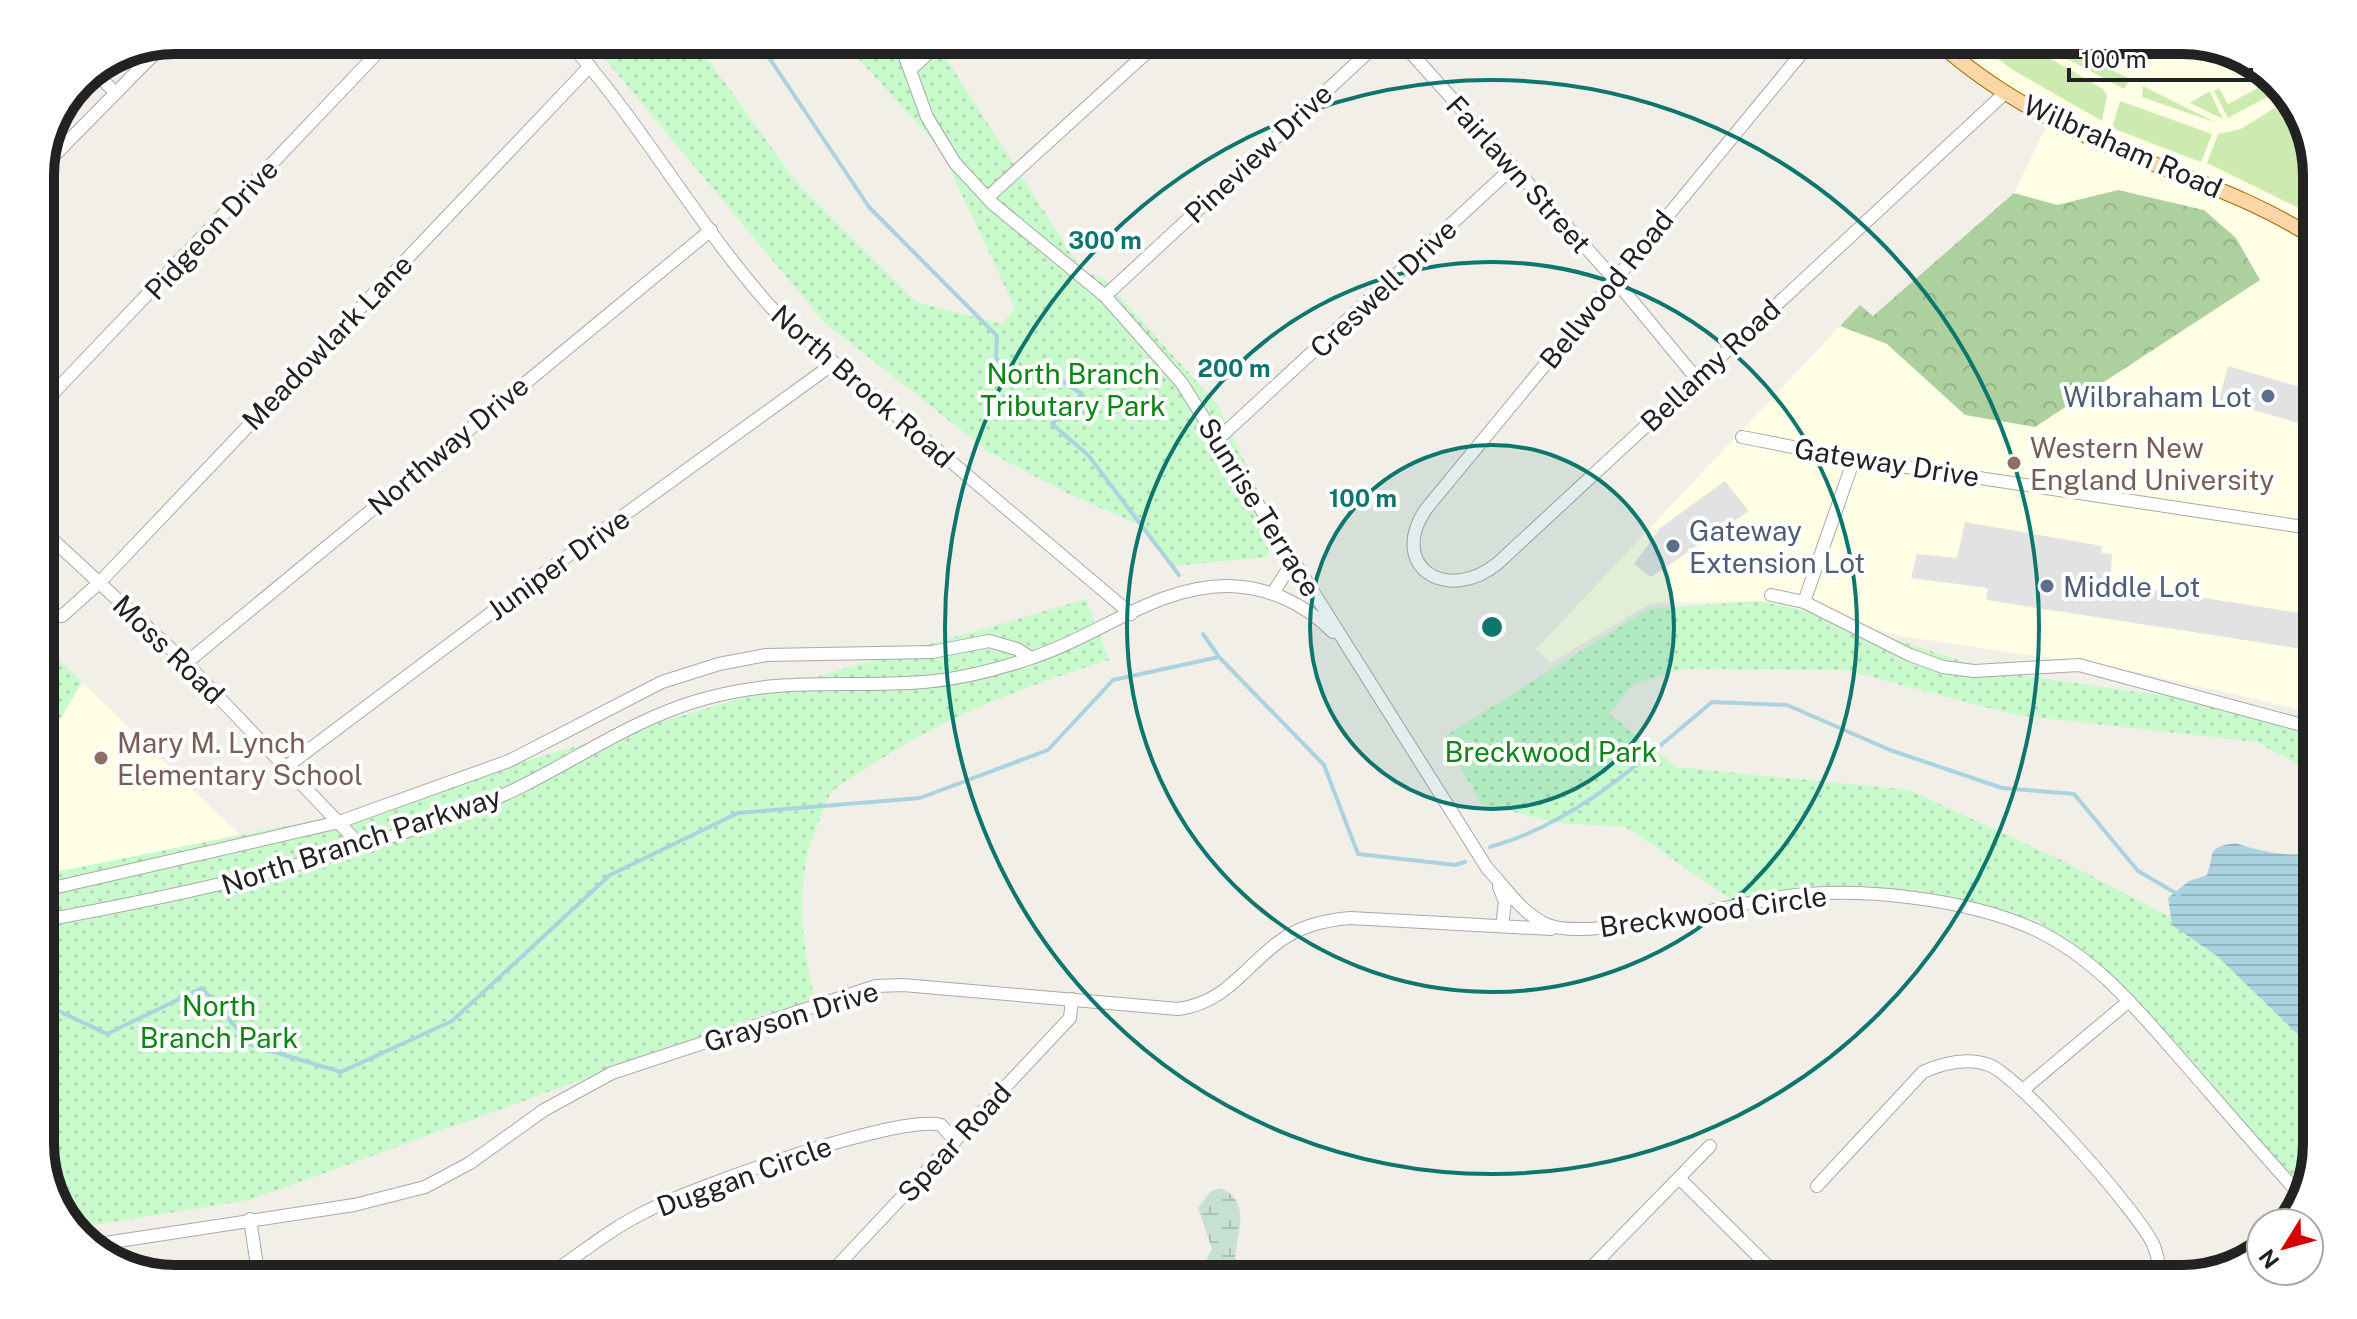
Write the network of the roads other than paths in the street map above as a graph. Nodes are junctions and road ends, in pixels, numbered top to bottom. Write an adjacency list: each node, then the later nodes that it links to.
1 (376, 54): 25 (street, Pidgeon Drive)
2 (579, 54): 11 (street, North Brook Road)
3 (904, 54): 12 (street, Sunrise Terrace)
4 (927, 54): 12 (street)
5 (1145, 54): 18 (street)
6 (1366, 54): 22 (street, Pineview Drive)
7 (1412, 54): 17 (street, Fairlawn Street)
8 (1801, 54): 21 (street, Bellwood Road)
9 (1954, 54): 15 (main road, Wilbraham Road)
10 (152, 57): 14 (street)
11 (590, 66): 19 (street, North Brook Road); 33 (street, Meadowlark Lane)
12 (910, 70): 18 (street, Sunrise Terrace)
13 (102, 79): 14 (street)
14 (116, 93): 16 (street)
15 (2005, 93): 20 (main road, Wilbraham Road); 24 (street, Bellamy Road)
16 (56, 153)
17 (1512, 168): 21 (street, Fairlawn Street); 27 (street, Creswell Drive)
18 (987, 198): 22 (street, Sunrise Terrace)
19 (711, 230): 23 (street, North Brook Road); 41 (street, Northway Drive)
20 (2303, 231)
21 (1615, 280): 24 (street, Fairlawn Street); 31 (street, Bellwood Road)
22 (1105, 296): 27 (street, Sunrise Terrace)
23 (833, 364): 37 (street, North Brook Road); 43 (street, Juniper Drive)
24 (1696, 378): 31 (street, Bellamy Road)
25 (54, 392)
26 (1742, 437): 28 (street, Gateway Drive)
27 (1218, 439): 32 (street, Sunrise Terrace)
28 (1854, 459): 29 (street, Gateway Drive); 36 (street)
29 (2303, 527)
30 (54, 541): 33 (street, Moss Road)
31 (1412, 543)
32 (1294, 560): 34 (street); 39 (street, Sunrise Terrace)
33 (100, 582): 38 (street, Meadowlark Lane); 41 (street, Moss Road)
34 (1273, 593): 37 (street, North Branch Parkway); 39 (street, North Branch Parkway)
35 (1771, 595): 36 (street)
36 (1804, 602): 42 (street)
37 (1131, 614): 40 (street, North Branch Parkway)
38 (62, 616)
39 (1346, 646): 44 (street, Sunrise Terrace)
40 (1031, 658): 45 (street); 46 (street, North Branch Parkway)
41 (186, 663): 43 (street, Moss Road)
42 (2303, 725)
43 (286, 767): 45 (street, Moss Road)
44 (1448, 805): 47 (street, Breckwood Circle)
45 (339, 822): 46 (street, Moss Road); 48 (street)
46 (360, 845): 49 (street, North Branch Parkway)
47 (1487, 868): 50 (street); 51 (street, Breckwood Circle)
48 (54, 888)
49 (54, 918)
50 (1502, 926): 51 (street, Grayson Drive); 52 (street, Grayson Drive)
51 (1565, 929): 53 (street, Breckwood Circle)
52 (1072, 999): 55 (street, Spear Road); 60 (street, Grayson Drive)
53 (2129, 1001): 54 (street); 59 (street, Breckwood Circle)
54 (2024, 1089): 58 (street); 67 (street)
55 (955, 1141): 63 (street, Duggan Circle); 64 (street, Spear Road)
56 (1710, 1146): 57 (street)
57 (1679, 1178): 65 (street); 66 (street)
58 (1817, 1186)
59 (2295, 1188)
60 (250, 1219): 61 (street, Grayson Drive); 62 (street)
61 (105, 1243)
62 (257, 1265)
63 (564, 1265)
64 (838, 1265)
65 (1594, 1265)
66 (1767, 1265)
67 (2159, 1265)

